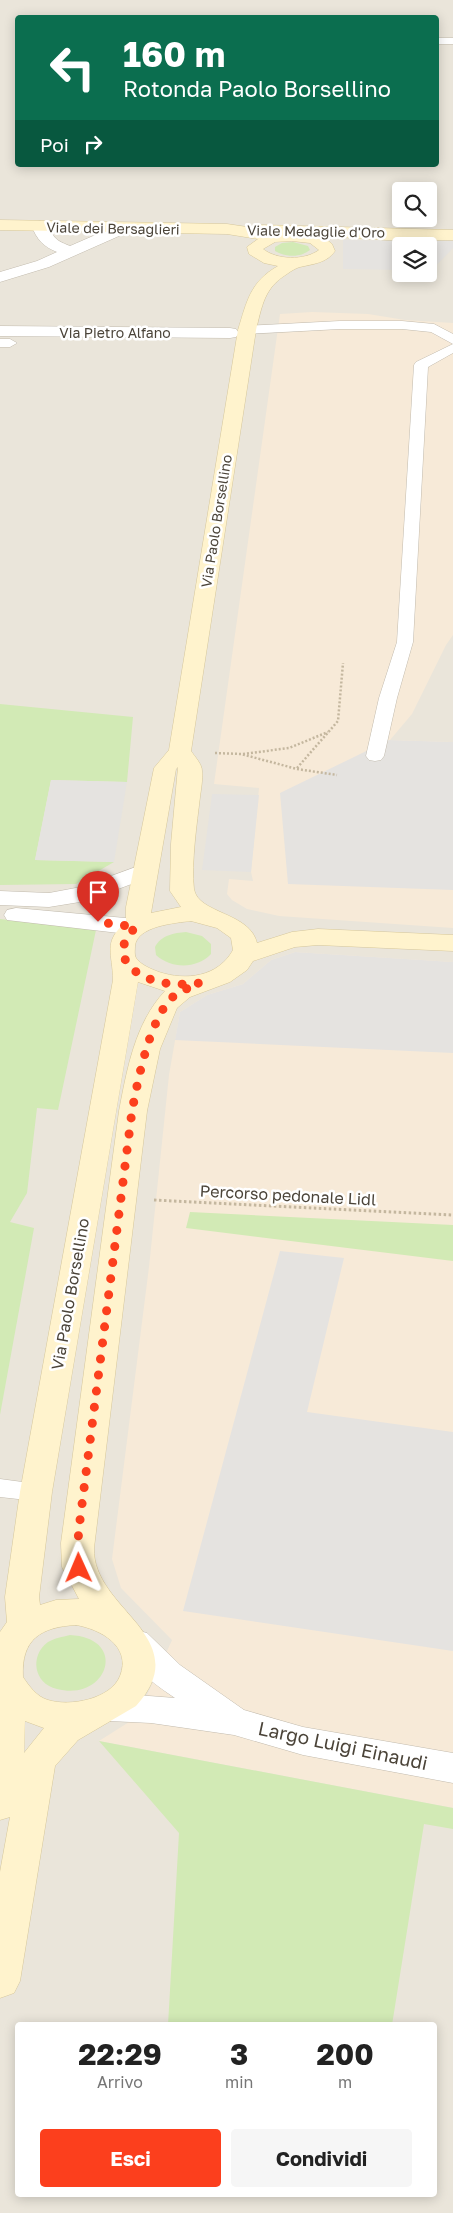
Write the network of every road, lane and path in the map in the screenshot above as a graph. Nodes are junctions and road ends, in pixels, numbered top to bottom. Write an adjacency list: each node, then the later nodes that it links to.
1 (439, 41): 2 (lane)
2 (453, 41)
3 (0, 225): 4 (main road, Viale dei Bersaglieri)
4 (40, 226): 5 (main road, Viale dei Bersaglieri); 12 (street)
5 (122, 229): 6 (main road, Viale dei Bersaglieri); 12 (street)
6 (227, 229): 7 (main road, Viale Medaglie d'Oro); 9 (main road, Viale dei Bersaglieri); 11 (main road, Viale dei Bersaglieri)
7 (405, 234): 8 (main road, Viale Medaglie d'Oro); 10 (main road, Viale Medaglie d'Oro)
8 (453, 235)
9 (279, 237): 10 (main road, Viale Medaglie d'Oro); 11 (main road)
10 (304, 237): 13 (main road)
11 (258, 249): 13 (main road, Viale dei Bersaglieri); 15 (main road, Via Paolo Borsellino)
12 (69, 252): 14 (street)
13 (295, 262): 15 (main road, Via Paolo Borsellino)
14 (0, 277)
15 (258, 292): 16 (main road, Via Paolo Borsellino)
16 (238, 331): 17 (street, Via Pietro Alfano); 18 (lane); 21 (main road, Via Paolo Borsellino)
17 (3, 339)
18 (452, 346): 23 (lane)
19 (342, 663): 20 (path)
20 (331, 731): 22 (path); 24 (path)
21 (180, 751): 22 (path); 26 (main road, Via Paolo Borsellino); 29 (main road)
22 (241, 754): 24 (path)
23 (375, 756)
24 (297, 769): 25 (path)
25 (337, 775)
26 (144, 872): 27 (street); 30 (main road, Via Paolo Borsellino)
27 (0, 898)
28 (0, 913): 30 (street)
29 (209, 916): 30 (main road); 32 (main road)
30 (138, 926): 33 (main road)
31 (453, 943): 32 (main road)
32 (246, 955): 34 (main road)
33 (126, 962): 34 (main road); 38 (main road, Via Paolo Borsellino)
34 (200, 983): 35 (main road)
35 (122, 1199): 36 (path, Percorso pedonale Lidl); 40 (main road)
36 (453, 1215)
37 (0, 1488): 38 (lane)
38 (36, 1492): 39 (main road, Via Paolo Borsellino)
39 (25, 1627): 40 (main road); 41 (main road)
40 (129, 1636): 42 (main road); 43 (street, Largo Luigi Einaudi)
41 (4, 1676): 42 (main road); 45 (main road)
42 (100, 1711): 43 (street, Largo Luigi Einaudi); 46 (main road)
43 (234, 1721): 44 (street, Largo Luigi Einaudi)
44 (453, 1768)
45 (0, 1805)
46 (0, 1981)

